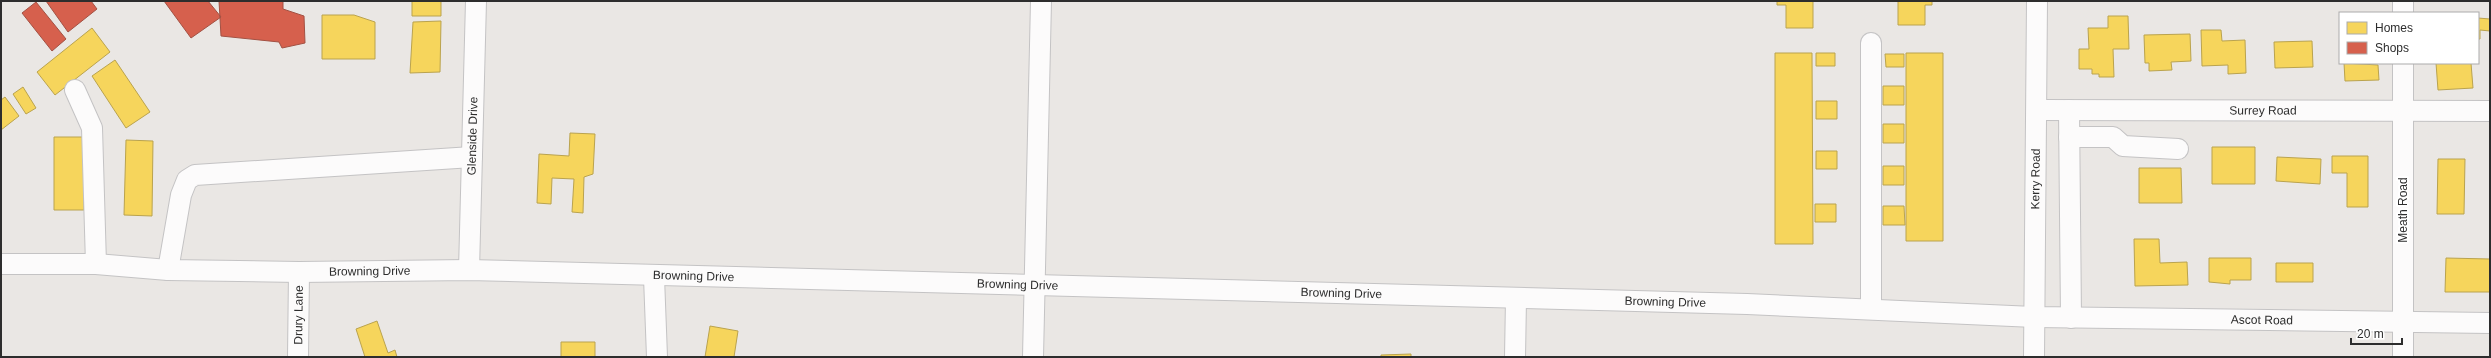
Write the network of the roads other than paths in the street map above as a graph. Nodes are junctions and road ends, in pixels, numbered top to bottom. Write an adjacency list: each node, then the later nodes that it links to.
1 (476, 1): 15 (street, Glenside Drive)
2 (1041, 1): 22 (street)
3 (2037, 1): 9 (street, Kerry Road)
4 (2403, 1): 5 (street)
5 (2403, 12)
6 (1871, 43): 24 (street)
7 (2402, 64): 11 (street, Meath Road)
8 (75, 90): 17 (street)
9 (2037, 110): 10 (street, Surrey Road); 25 (street, Kerry Road)
10 (2069, 110): 11 (street, Surrey Road); 13 (street)
11 (2402, 110): 12 (street, Surrey Road); 27 (street, Meath Road)
12 (2490, 111)
13 (2069, 137): 14 (street); 26 (street)
14 (2178, 149)
15 (472, 157): 18 (street); 19 (street, Glenside Drive)
16 (1, 264): 17 (street, Browning Drive)
17 (96, 264): 18 (street, Browning Drive)
18 (168, 270): 20 (street, Browning Drive)
19 (470, 270): 20 (street, Browning Drive); 21 (street, Browning Drive)
20 (299, 272): 29 (street, Drury Lane)
21 (654, 277): 22 (street, Browning Drive); 30 (street)
22 (1034, 285): 23 (street, Browning Drive); 31 (street)
23 (1516, 299): 24 (street, Browning Drive); 32 (street)
24 (1871, 309): 25 (street, Browning Drive)
25 (2035, 317): 26 (street, Ascot Road); 33 (street, Kerry Road)
26 (2071, 318): 27 (street, Ascot Road)
27 (2403, 322): 28 (street, Ascot Road); 34 (street, Meath Road)
28 (2490, 323)
29 (298, 357)
30 (657, 357)
31 (1033, 357)
32 (1515, 357)
33 (2034, 357)
34 (2403, 357)

